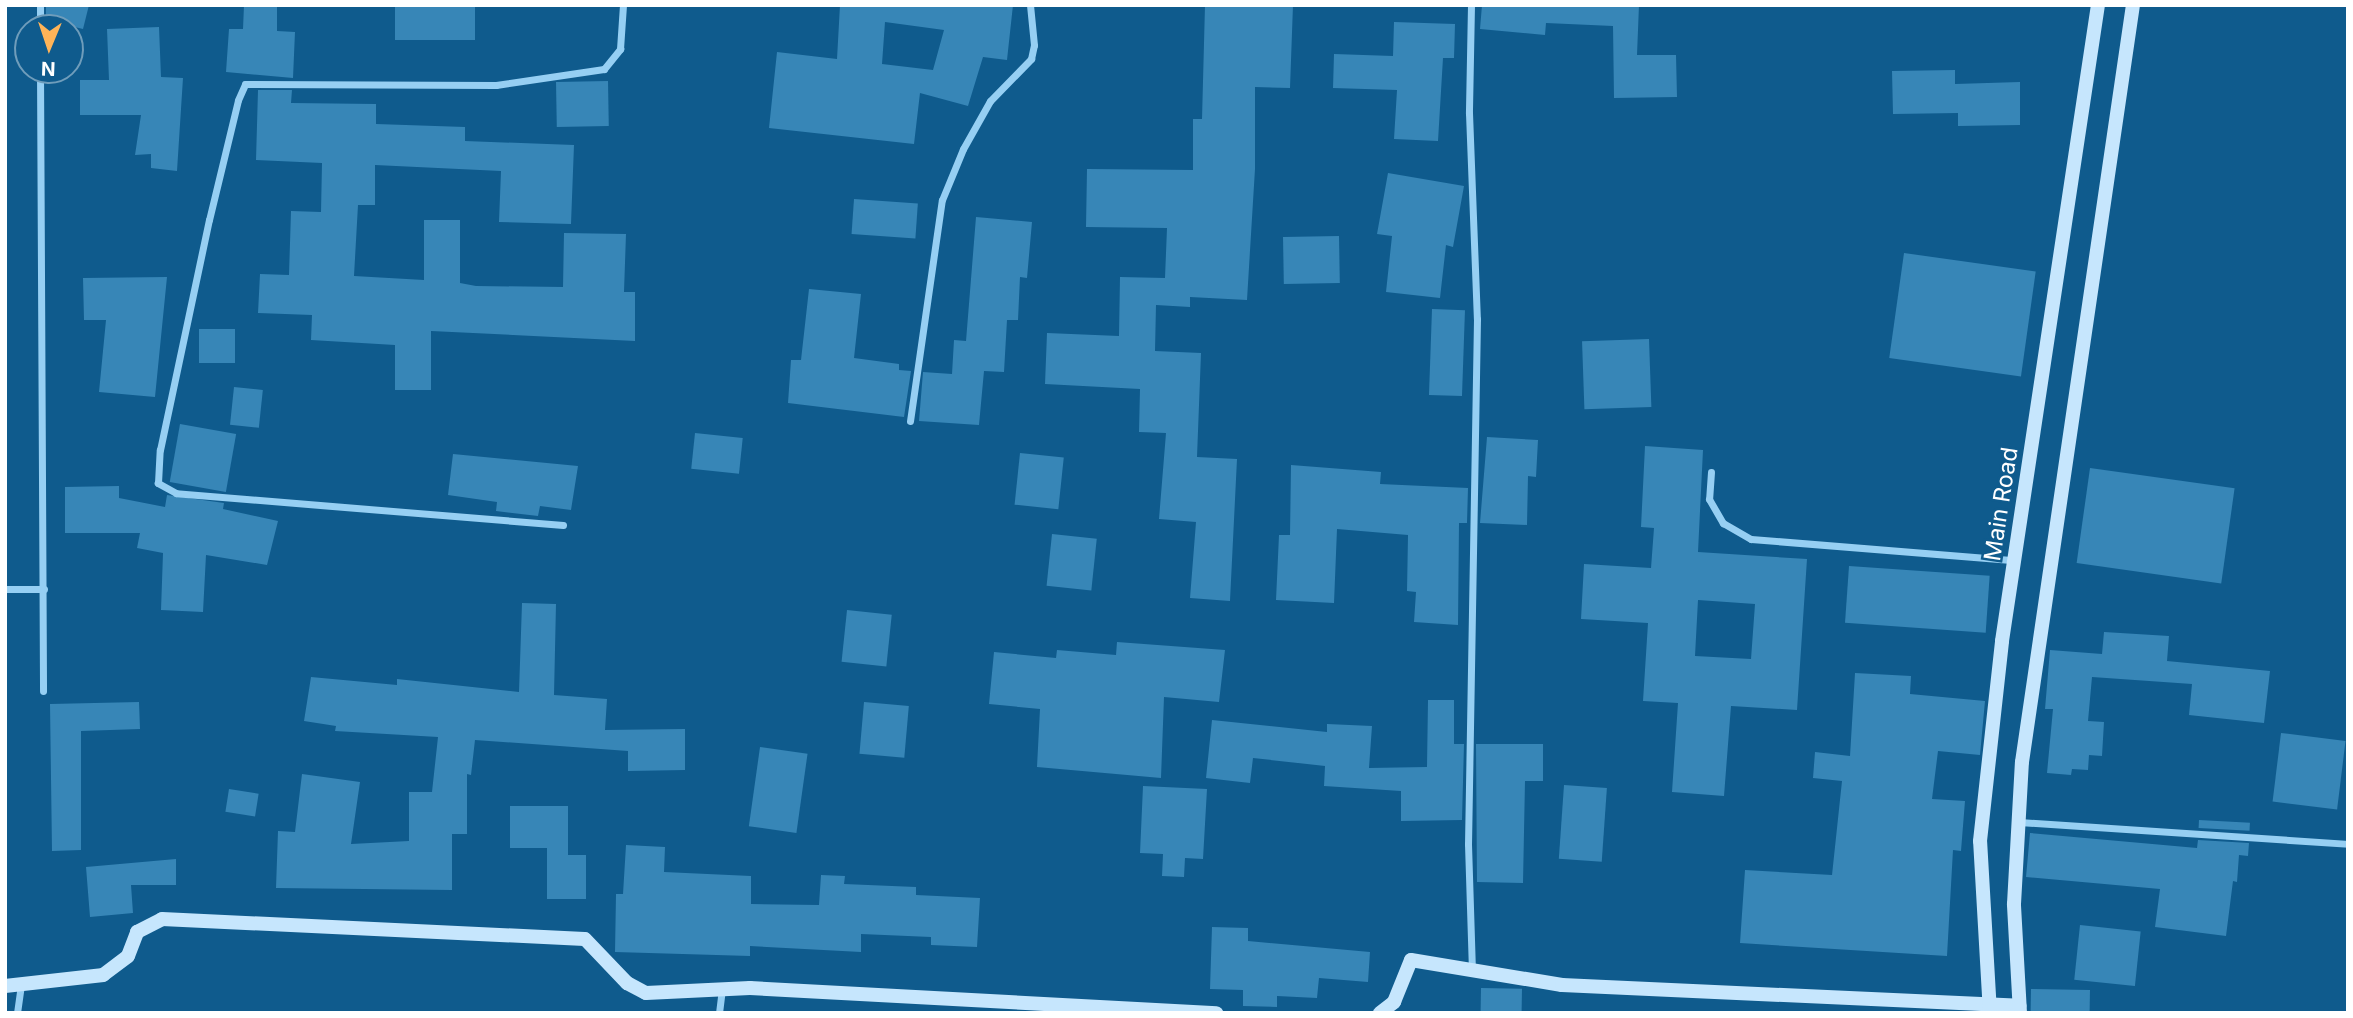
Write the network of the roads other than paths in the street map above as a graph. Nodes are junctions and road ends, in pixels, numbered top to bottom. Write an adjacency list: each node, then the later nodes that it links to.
1 (623, 5): 9 (street)
2 (1030, 5): 7 (street)
3 (1471, 5): 16 (street)
4 (2098, 5): 10 (main road, Main Road)
5 (2133, 5): 14 (main road)
6 (40, 84): 12 (street)
7 (909, 421)
8 (1711, 472): 10 (street)
9 (563, 525)
10 (2015, 561): 20 (main road, Main Road)
11 (5, 589): 12 (street)
12 (44, 589): 13 (street)
13 (43, 691)
14 (2019, 822): 15 (street); 21 (main road)
15 (2348, 844)
16 (1472, 971): 20 (main road); 25 (main road)
17 (21, 984): 18 (main road); 19 (main road); 22 (street)
18 (5, 986)
19 (722, 990): 23 (street); 24 (main road)
20 (1990, 1007): 21 (main road)
21 (2020, 1009)
22 (17, 1013)
23 (719, 1013)
24 (1216, 1013)
25 (1380, 1013)

